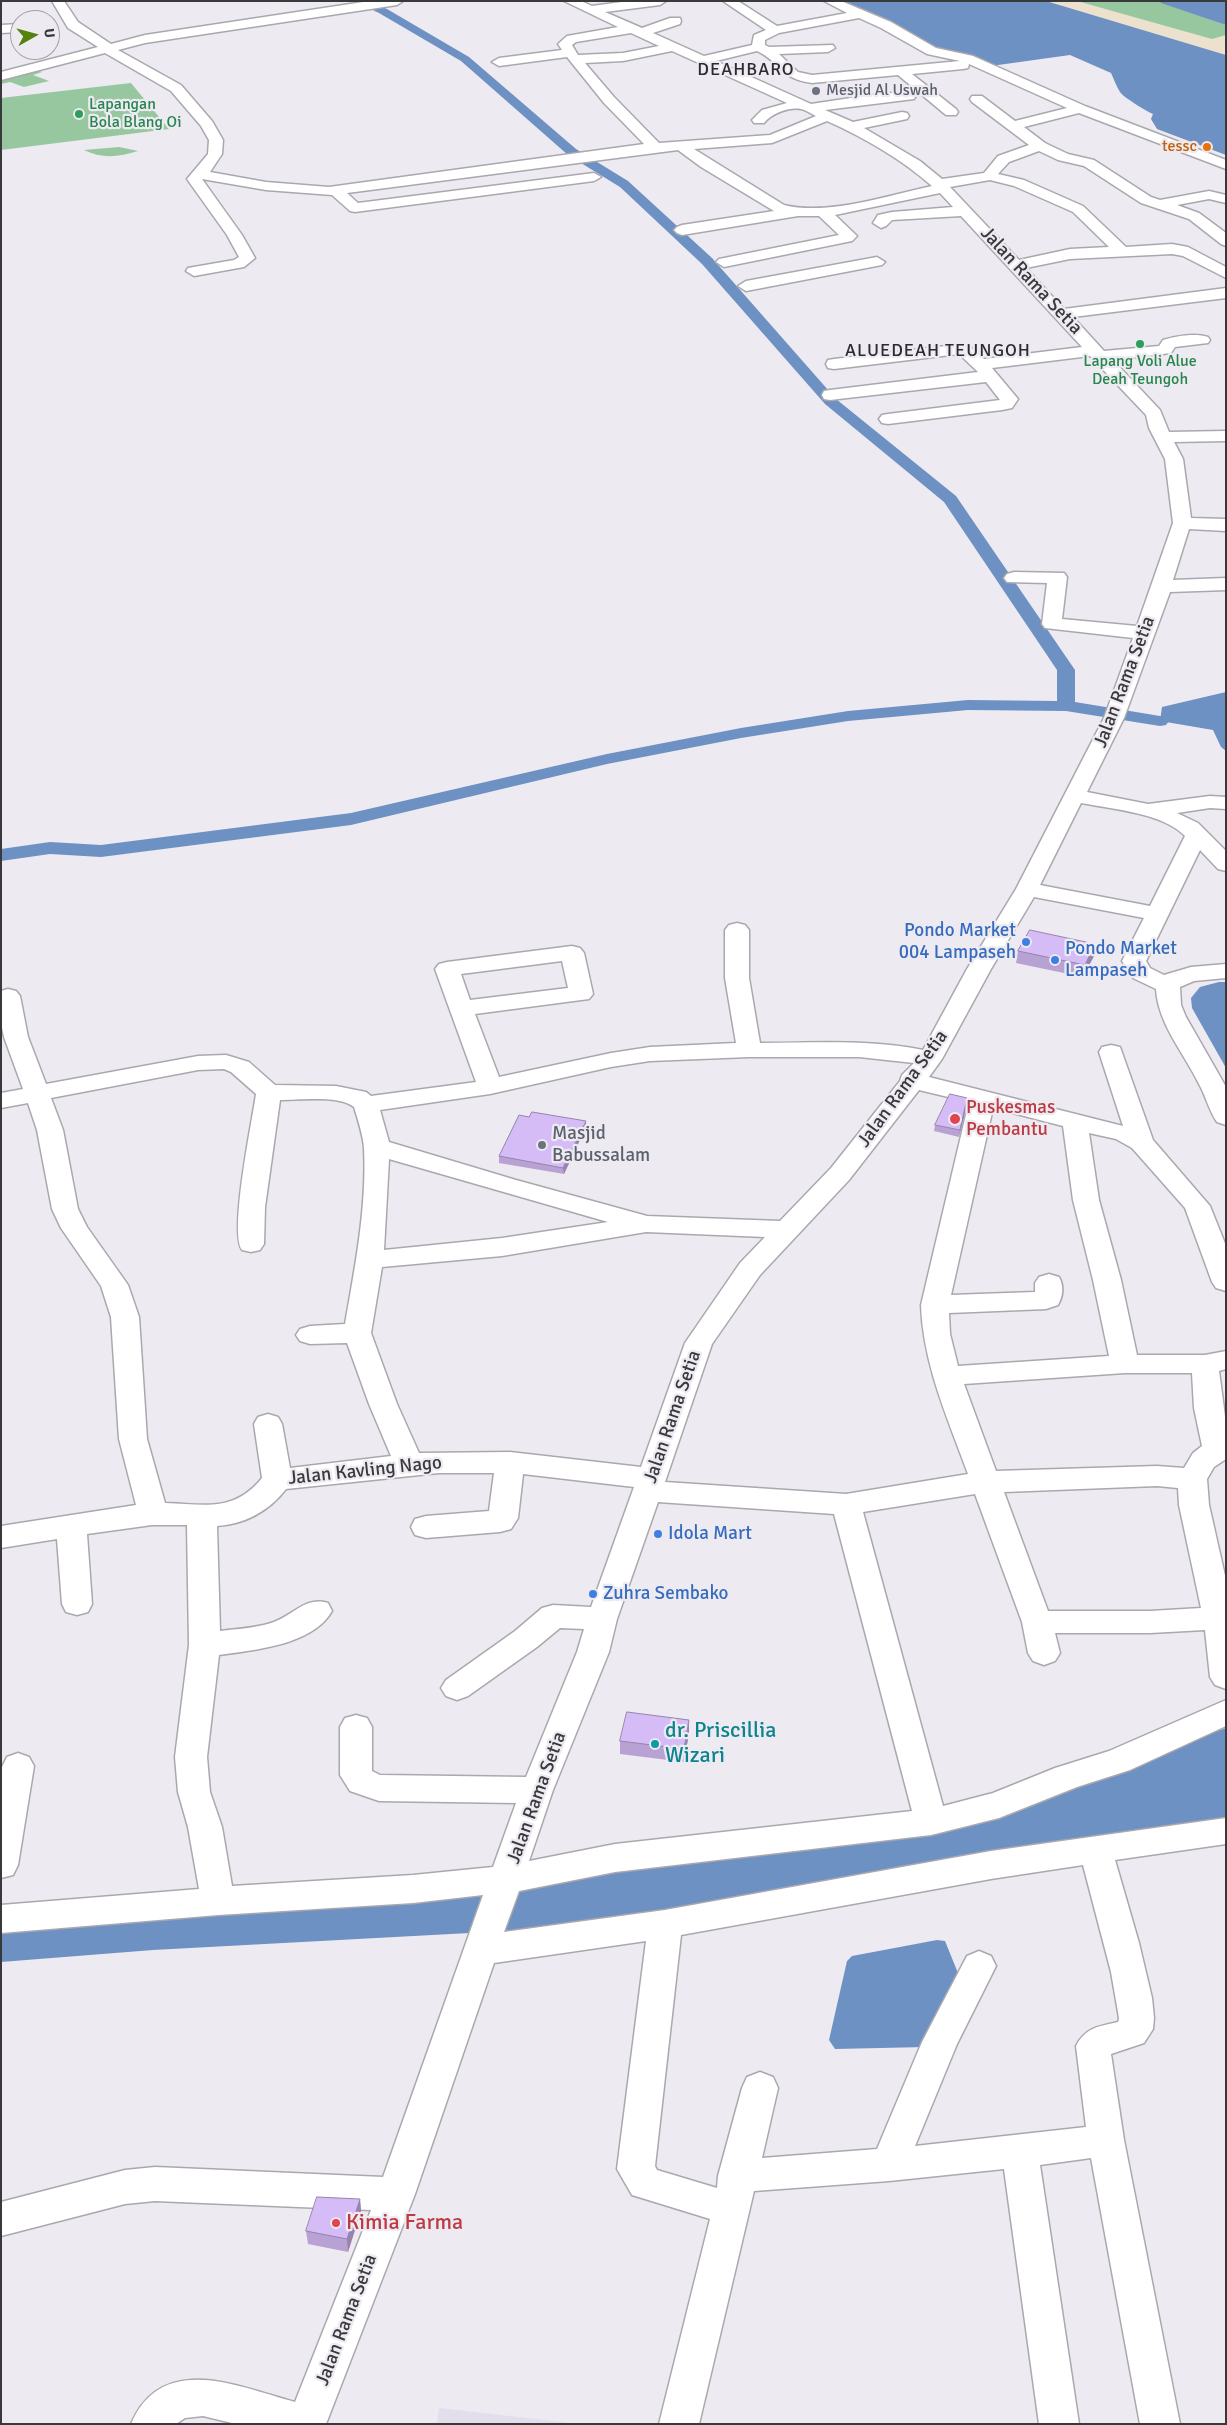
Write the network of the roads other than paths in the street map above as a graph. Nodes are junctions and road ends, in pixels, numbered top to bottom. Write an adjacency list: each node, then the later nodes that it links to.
1 (58, 1): 11 (street)
2 (396, 1): 6 (street)
3 (570, 1): 8 (street, Jalan Rama Setia)
4 (660, 1): 8 (street)
5 (729, 1): 13 (street)
6 (372, 4): 16 (street)
7 (828, 4): 9 (street)
8 (590, 10): 14 (street, Jalan Rama Setia)
9 (861, 14): 13 (street); 24 (street)
10 (676, 21): 14 (street)
11 (73, 25): 12 (street); 16 (street)
12 (60, 26)
13 (775, 30): 18 (street)
14 (636, 31): 15 (street, Jalan Rama Setia); 19 (street)
15 (673, 47): 19 (street); 22 (street, Jalan Rama Setia)
16 (107, 48): 21 (street); 44 (street)
17 (828, 48): 18 (street)
18 (763, 49): 22 (street); 27 (street)
19 (573, 56): 23 (street); 41 (street)
20 (9, 60): 21 (street)
21 (61, 60): 26 (street)
22 (704, 60): 28 (street, Jalan Rama Setia)
23 (499, 62)
24 (978, 64): 25 (street); 32 (street)
25 (901, 71): 27 (street); 33 (street)
26 (1, 76)
27 (793, 76): 28 (street)
28 (758, 85): 31 (street, Jalan Rama Setia)
29 (909, 96): 31 (street)
30 (977, 99): 37 (street)
31 (806, 106): 34 (street, Jalan Rama Setia); 36 (street)
32 (1080, 109): 37 (street); 43 (street)
33 (951, 112)
34 (828, 116): 38 (street, Jalan Rama Setia); 39 (street)
35 (902, 116): 38 (street)
36 (759, 120)
37 (1012, 126): 40 (street)
38 (852, 127): 46 (street, Jalan Rama Setia)
39 (682, 146): 41 (street); 50 (street)
40 (1040, 146): 45 (street); 49 (street)
41 (656, 147): 42 (street)
42 (567, 159): 47 (street); 47 (street)
43 (1226, 165)
44 (199, 174): 47 (street); 61 (street)
45 (990, 176): 46 (street); 58 (street)
46 (941, 186): 51 (street); 52 (street, Jalan Rama Setia)
47 (335, 190)
48 (1226, 199): 49 (street)
49 (1158, 205): 56 (street)
50 (802, 211): 51 (street); 55 (street)
51 (822, 211): 57 (street)
52 (971, 216): 53 (street); 54 (street); 60 (street, Jalan Rama Setia)
53 (881, 223)
54 (913, 227)
55 (682, 230)
56 (1223, 237)
57 (843, 239): 59 (street); 63 (street)
58 (1122, 251): 60 (street); 62 (street)
59 (724, 262)
60 (1017, 266): 65 (street, Jalan Rama Setia)
61 (194, 271)
62 (1226, 273)
63 (746, 286)
64 (1226, 293): 65 (street)
65 (1060, 314): 67 (street, Jalan Rama Setia)
66 (1202, 340): 67 (street)
67 (1099, 353): 69 (street); 73 (street, Jalan Rama Setia)
68 (834, 364): 69 (street)
69 (985, 370): 70 (street); 71 (street)
70 (830, 395)
71 (888, 419)
72 (1226, 436): 73 (street)
73 (1163, 437): 74 (street, Jalan Rama Setia)
74 (1182, 523): 75 (street); 78 (street, Jalan Rama Setia)
75 (1226, 525)
76 (1014, 578): 79 (street)
77 (1226, 584): 78 (street)
78 (1162, 586): 79 (street, Jalan Rama Setia)
79 (1144, 633): 80 (street, Jalan Rama Setia)
80 (1076, 796): 82 (street); 85 (street, Jalan Rama Setia)
81 (1226, 803): 82 (street)
82 (1148, 810): 83 (street)
83 (1196, 836): 84 (street); 86 (street)
84 (1226, 864)
85 (1027, 889): 86 (street); 94 (street, Jalan Rama Setia)
86 (1158, 914): 89 (street)
87 (737, 930): 92 (street)
88 (1226, 971): 89 (street)
89 (1168, 986): 102 (street)
90 (8, 996): 98 (street)
91 (462, 1008): 91 (street); 96 (street)
92 (749, 1050): 94 (street); 96 (street)
93 (1111, 1052): 104 (street)
94 (930, 1059): 95 (street, Jalan Rama Setia)
95 (911, 1080): 99 (street); 107 (street, Jalan Rama Setia)
96 (490, 1087): 101 (street)
97 (269, 1092): 98 (street); 101 (street); 108 (street)
98 (35, 1094): 100 (street); 127 (street)
99 (982, 1100): 103 (street); 112 (street)
100 (1, 1101)
101 (366, 1104): 105 (street)
102 (1226, 1117)
103 (1075, 1122): 104 (street); 116 (street)
104 (1141, 1143): 110 (street)
105 (376, 1147): 106 (street); 109 (street)
106 (647, 1224): 107 (street); 109 (street)
107 (787, 1230): 125 (street, Jalan Rama Setia)
108 (251, 1244)
109 (370, 1260): 113 (street)
110 (1226, 1282)
111 (1049, 1283): 112 (street)
112 (935, 1305): 117 (street)
113 (357, 1334): 114 (street); 121 (street)
114 (310, 1335)
115 (1215, 1362): 116 (street); 119 (street)
116 (1125, 1364): 117 (street)
117 (947, 1376): 124 (street)
118 (268, 1424): 122 (street)
119 (1222, 1450): 123 (street)
120 (510, 1462): 121 (street, Jalan Kavling Nago); 125 (street, Jalan Kavling Nago); 130 (street)
121 (410, 1466): 122 (street, Jalan Kavling Nago)
122 (277, 1480): 128 (street, Jalan Kavling Nago)
123 (1192, 1480): 124 (street, Jalan Kavling Nago); 134 (street)
124 (984, 1482): 126 (street, Jalan Kavling Nago); 136 (street)
125 (649, 1485): 126 (street, Jalan Kavling Nago); 135 (street, Jalan Rama Setia)
126 (846, 1504): 145 (street)
127 (154, 1514): 128 (street, Jalan Kavling Nago); 129 (street, Jalan Kavling Nago)
128 (202, 1516): 137 (street)
129 (71, 1526): 131 (street, Jalan Kavling Nago); 132 (street)
130 (426, 1527)
131 (1, 1537)
132 (77, 1604)
133 (316, 1611): 137 (street)
134 (1219, 1618): 136 (street); 139 (street)
135 (602, 1619): 140 (street); 144 (street, Jalan Rama Setia)
136 (1037, 1622): 138 (street)
137 (205, 1645): 150 (street)
138 (1044, 1654)
139 (1226, 1677)
140 (457, 1688)
141 (1226, 1712): 145 (street)
142 (356, 1727): 144 (street)
143 (18, 1766): 148 (street)
144 (537, 1790): 149 (street, Jalan Rama Setia)
145 (931, 1822): 149 (street)
146 (1226, 1831): 147 (street)
147 (1095, 1849): 152 (street); 156 (street)
148 (1, 1865)
149 (507, 1880): 150 (street); 153 (street, Jalan Rama Setia)
150 (218, 1901): 151 (street)
151 (1, 1920)
152 (665, 1924): 153 (street); 159 (street)
153 (483, 1947): 160 (street, Jalan Rama Setia)
154 (978, 1966): 158 (street)
155 (760, 2088): 159 (street)
156 (1106, 2140): 157 (street); 166 (street)
157 (1020, 2152): 158 (street); 165 (street)
158 (890, 2165): 159 (street)
159 (733, 2192): 164 (street)
160 (396, 2194): 161 (street); 163 (street, Jalan Rama Setia)
161 (1, 2219)
162 (151, 2424): 163 (street)
163 (305, 2424)
164 (679, 2424)
165 (1058, 2424)
166 (1160, 2424)

